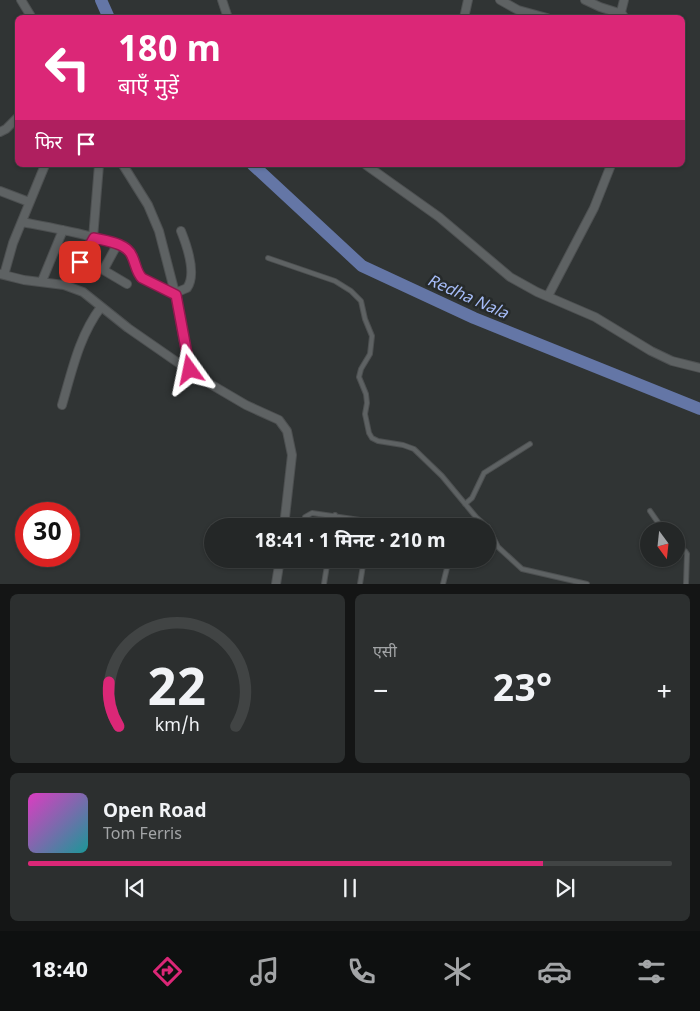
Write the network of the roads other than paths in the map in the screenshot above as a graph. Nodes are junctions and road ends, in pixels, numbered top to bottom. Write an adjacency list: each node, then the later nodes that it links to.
1 (21, 0): 7 (street)
2 (222, 0): 8 (street)
3 (468, 0): 9 (street)
4 (500, 0): 10 (street)
5 (585, 0): 11 (street)
6 (624, 0): 12 (street)
7 (30, 15)
8 (227, 15)
9 (465, 15)
10 (536, 15)
11 (621, 15)
12 (623, 15)
13 (15, 121): 14 (street)
14 (0, 132)
15 (44, 167): 21 (street)
16 (99, 167): 25 (street)
17 (124, 167): 32 (street)
18 (369, 167): 33 (street)
19 (610, 167): 33 (street)
20 (0, 191): 21 (street)
21 (29, 202): 22 (street)
22 (22, 222): 23 (street); 29 (street)
23 (63, 230): 25 (street); 30 (street)
24 (181, 231): 32 (street)
25 (94, 238): 26 (street); 28 (street)
26 (117, 245): 31 (street); 32 (street)
27 (268, 258): 39 (lane)
28 (77, 268)
29 (2, 275): 30 (street)
30 (42, 282): 34 (street)
31 (127, 284)
32 (175, 294): 36 (street)
33 (548, 296): 35 (street)
34 (101, 308): 36 (street); 37 (street)
35 (700, 368)
36 (190, 370): 42 (street)
37 (62, 405)
38 (530, 444): 39 (lane)
39 (465, 504): 46 (lane)
40 (650, 511): 47 (lane)
41 (336, 515): 43 (lane); 44 (lane); 45 (lane)
42 (285, 518)
43 (306, 518)
44 (335, 518)
45 (353, 518)
46 (478, 518)
47 (658, 522)
48 (496, 543): 58 (lane)
49 (685, 551): 59 (lane)
50 (279, 568): 54 (street)
51 (327, 568): 55 (lane)
52 (363, 568): 56 (lane)
53 (447, 568): 57 (lane)
54 (276, 584)
55 (324, 584)
56 (360, 584)
57 (443, 584)
58 (587, 584)
59 (686, 584)

